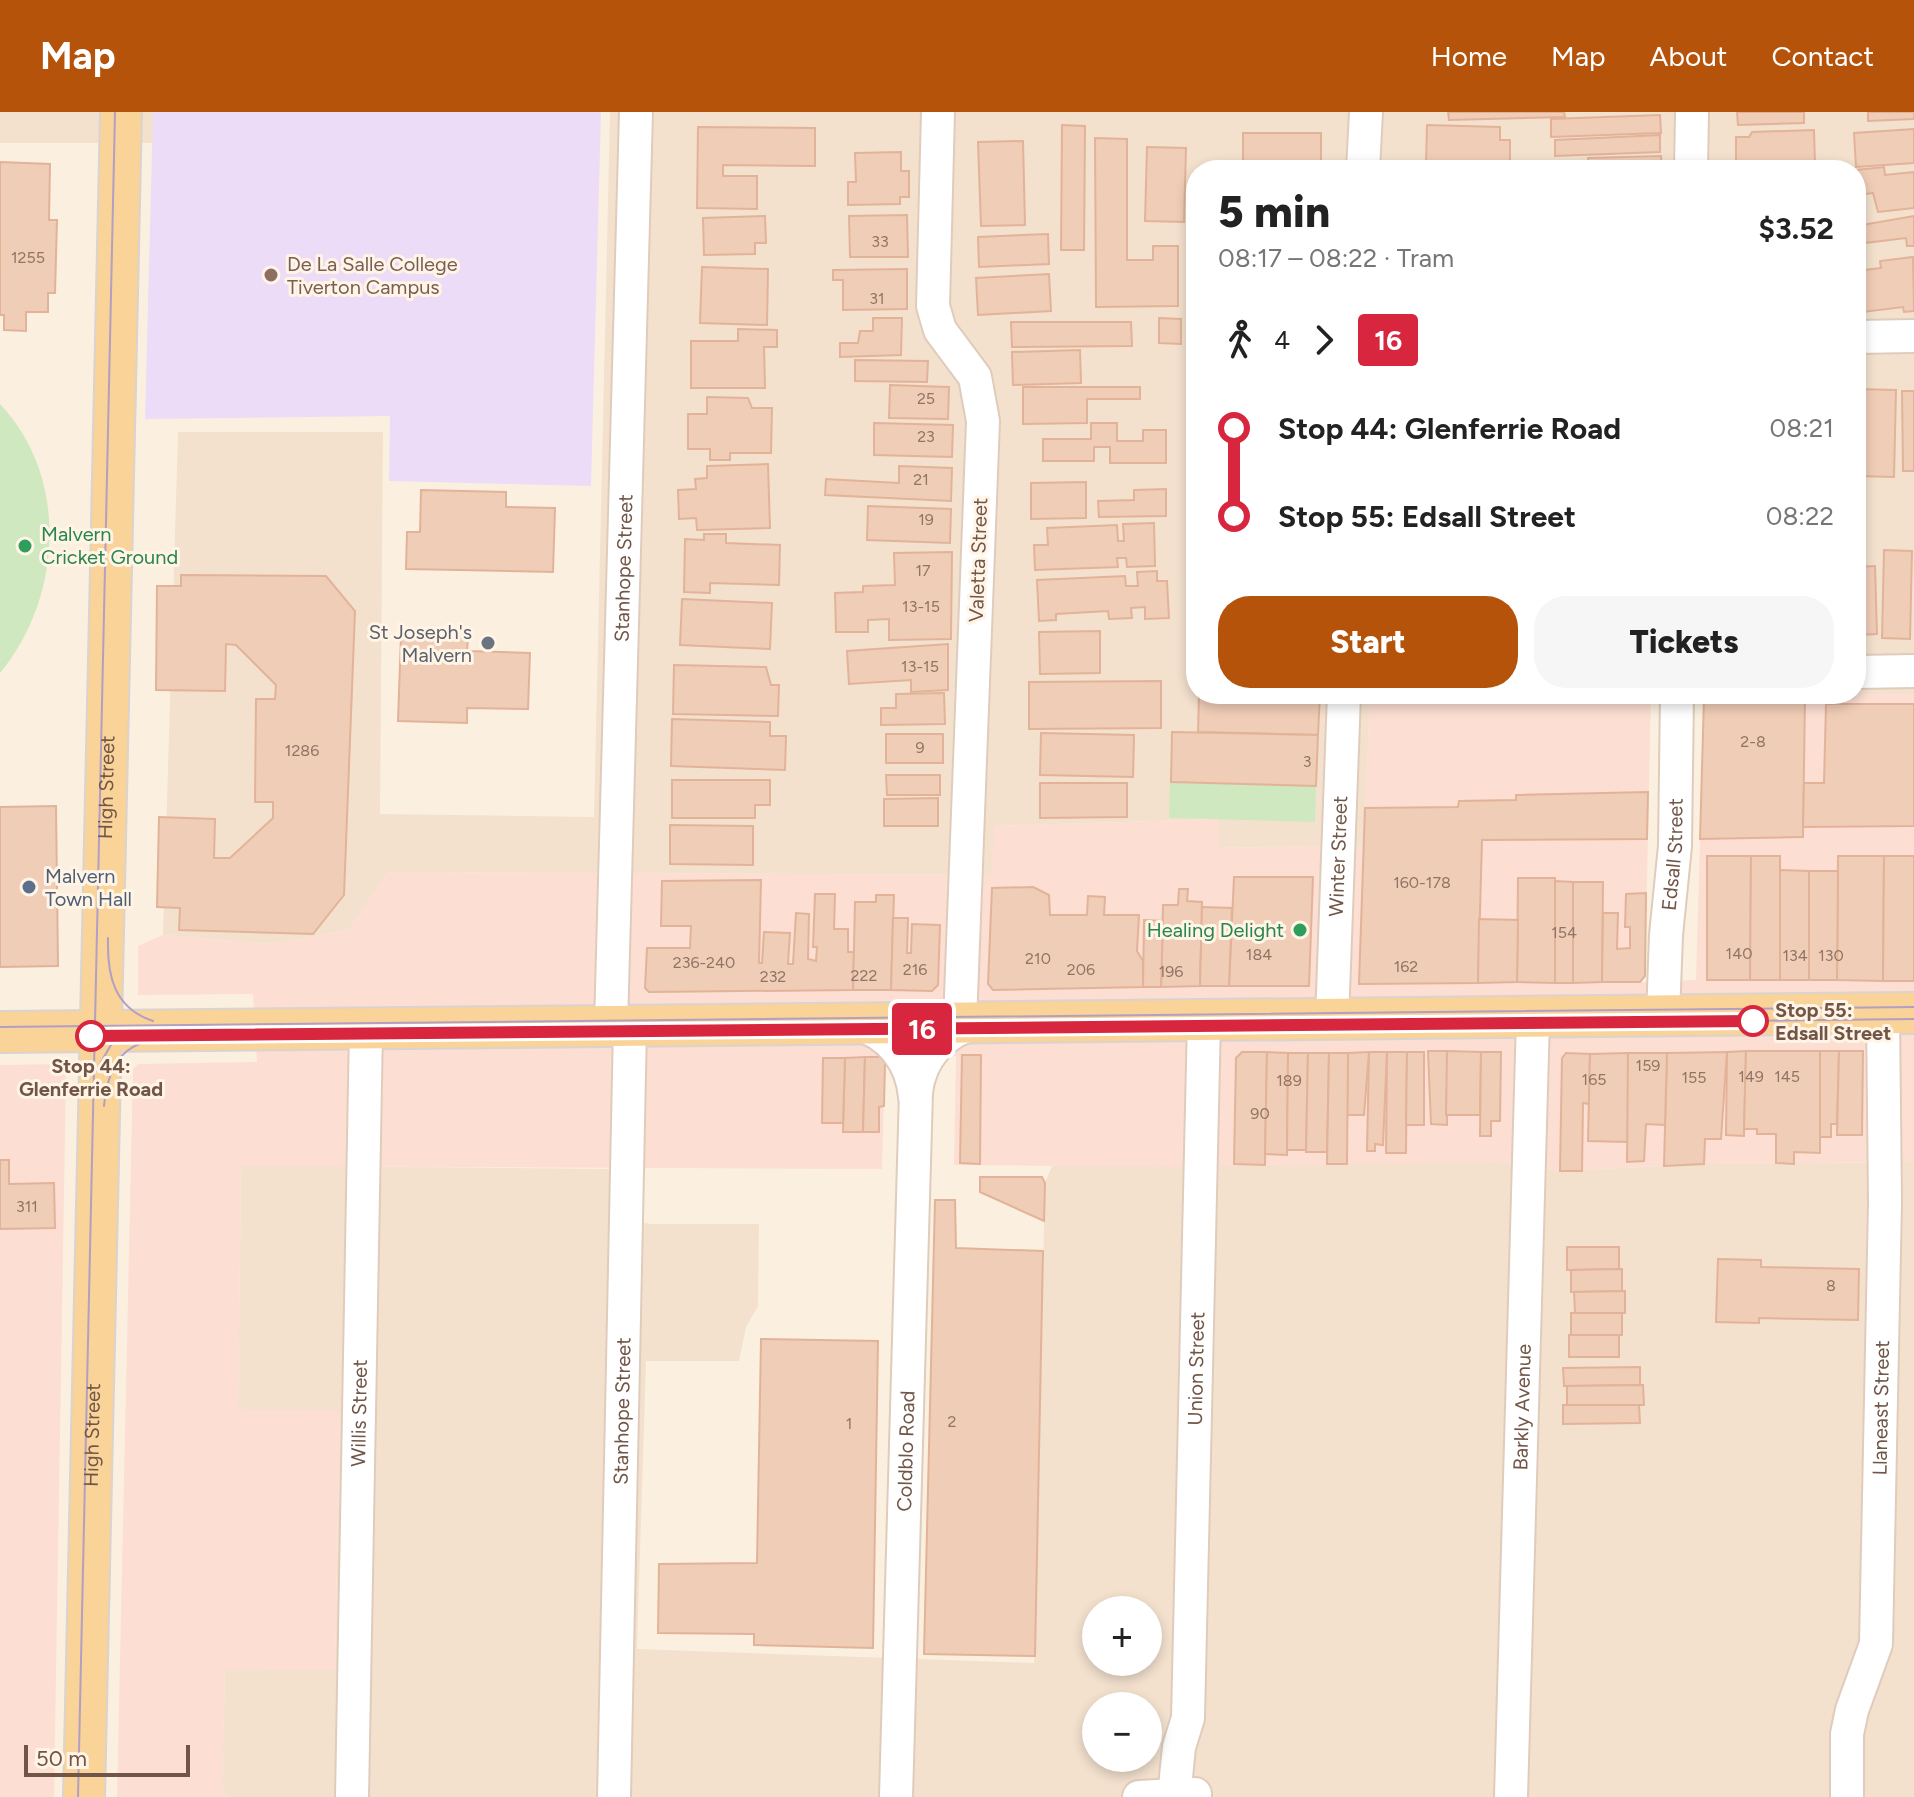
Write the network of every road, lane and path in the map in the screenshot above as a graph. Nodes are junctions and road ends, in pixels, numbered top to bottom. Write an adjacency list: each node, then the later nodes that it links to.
1 (121, 112): 23 (main road, High Street)
2 (636, 112): 21 (street, Stanhope Street)
3 (938, 112): 19 (street, Valetta Street)
4 (1366, 112): 6 (street)
5 (1692, 112): 7 (street)
6 (1364, 160)
7 (1691, 160)
8 (1914, 336): 9 (street)
9 (1866, 337)
10 (1914, 671): 11 (street)
11 (1866, 672)
12 (1344, 704): 18 (street, Winter Street)
13 (1677, 704): 15 (street, Edsall Street)
14 (1899, 1014): 15 (main road); 33 (street, Llaneast Street)
15 (1663, 1016): 16 (main road)
16 (1533, 1018): 18 (main road); 32 (street, Barkly Avenue)
17 (1204, 1020): 18 (main road); 19 (main road); 26 (street, Union Street)
18 (1332, 1020)
19 (972, 1022): 20 (main road); 25 (street, Coldblo Road)
20 (853, 1024): 21 (main road); 25 (street, Coldblo Road)
21 (620, 1026): 22 (main road); 29 (street, Stanhope Street)
22 (366, 1028): 23 (main road); 28 (street, Willis Street)
23 (100, 1031): 24 (main road); 27 (main road, High Street)
24 (0, 1032)
25 (916, 1104): 30 (street, Coldblo Road)
26 (1184, 1795): 31 (street)
27 (84, 1797)
28 (352, 1797)
29 (614, 1797)
30 (896, 1797)
31 (1139, 1797)
32 (1511, 1797)
33 (1847, 1797)

